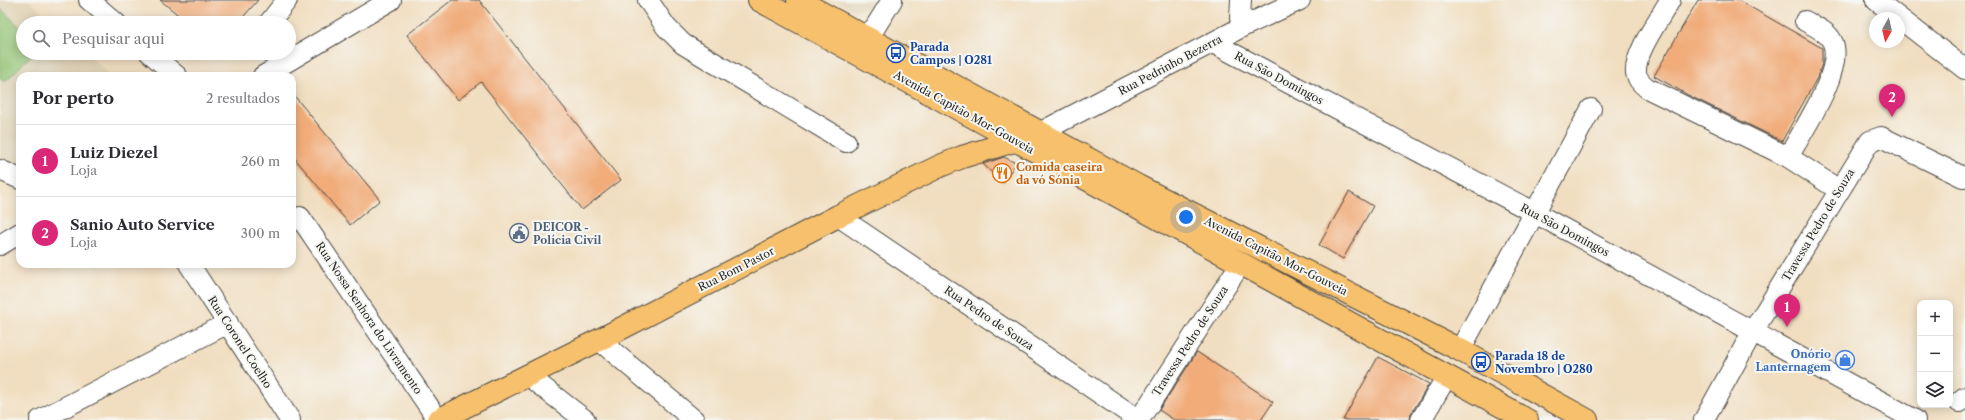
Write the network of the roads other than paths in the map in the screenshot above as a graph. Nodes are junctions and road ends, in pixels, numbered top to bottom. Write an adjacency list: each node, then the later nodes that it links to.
1 (89, 0): 12 (street)
2 (287, 0): 13 (street)
3 (392, 0): 18 (street)
4 (648, 0): 27 (street)
5 (759, 0): 26 (main road, Avenida Capitão Mor-Gouveia)
6 (798, 0): 16 (main road, Avenida Capitão Mor-Gouveia)
7 (892, 0): 16 (street)
8 (1241, 0): 15 (street)
9 (1300, 0): 15 (street, Rua Pedrinho Bezerra)
10 (1670, 0): 28 (street)
11 (1876, 0): 21 (street)
12 (108, 16)
13 (274, 16)
14 (1805, 21): 28 (street)
15 (1244, 26): 17 (street, Rua Pedrinho Bezerra)
16 (863, 36): 25 (main road, Avenida Capitão Mor-Gouveia)
17 (1213, 43): 25 (street, Rua Pedrinho Bezerra); 33 (street, Rua São Domingos)
18 (296, 57)
19 (158, 60): 22 (street)
20 (290, 60): 23 (street)
21 (1965, 70)
22 (172, 72)
23 (270, 72)
24 (1591, 109): 33 (street)
25 (1041, 132): 26 (main road, Rua Bom Pastor); 43 (main road, Avenida Capitão Mor-Gouveia)
26 (1017, 140): 34 (main road, Rua Bom Pastor); 38 (main road, Avenida Capitão Mor-Gouveia)
27 (846, 142)
28 (1788, 158): 32 (street)
29 (0, 170): 30 (street)
30 (16, 177)
31 (1963, 177): 32 (street, Travessa Pedro de Souza)
32 (1839, 190): 41 (street, Travessa Pedro de Souza)
33 (1535, 213): 41 (street, Rua São Domingos); 43 (street)
34 (838, 216): 42 (main road, Rua Bom Pastor); 51 (street, Rua Pedro de Souza)
35 (300, 217): 46 (street, Rua Nossa Senhora do Livramento)
36 (16, 236): 37 (street)
37 (0, 245)
38 (1241, 263): 45 (main road, Avenida Capitão Mor-Gouveia); 51 (street, Travessa Pedro de Souza)
39 (192, 268): 40 (street, Rua Coronel Coelho)
40 (228, 324): 47 (street); 48 (street, Rua Coronel Coelho)
41 (1753, 331): 55 (street, Travessa Pedro de Souza); 56 (street, Rua São Domingos)
42 (599, 340): 44 (main road, Rua Bom Pastor); 50 (street)
43 (1460, 350): 54 (main road, Avenida Capitão Mor-Gouveia)
44 (527, 375): 46 (main road, Rua Bom Pastor); 49 (street)
45 (1447, 376): 52 (street); 53 (main road, Avenida Capitão Mor-Gouveia)
46 (449, 418)
47 (44, 419)
48 (290, 420)
49 (585, 420)
50 (694, 420)
51 (1139, 420)
52 (1421, 420)
53 (1527, 420)
54 (1586, 420)
55 (1704, 420)
56 (1915, 420)

